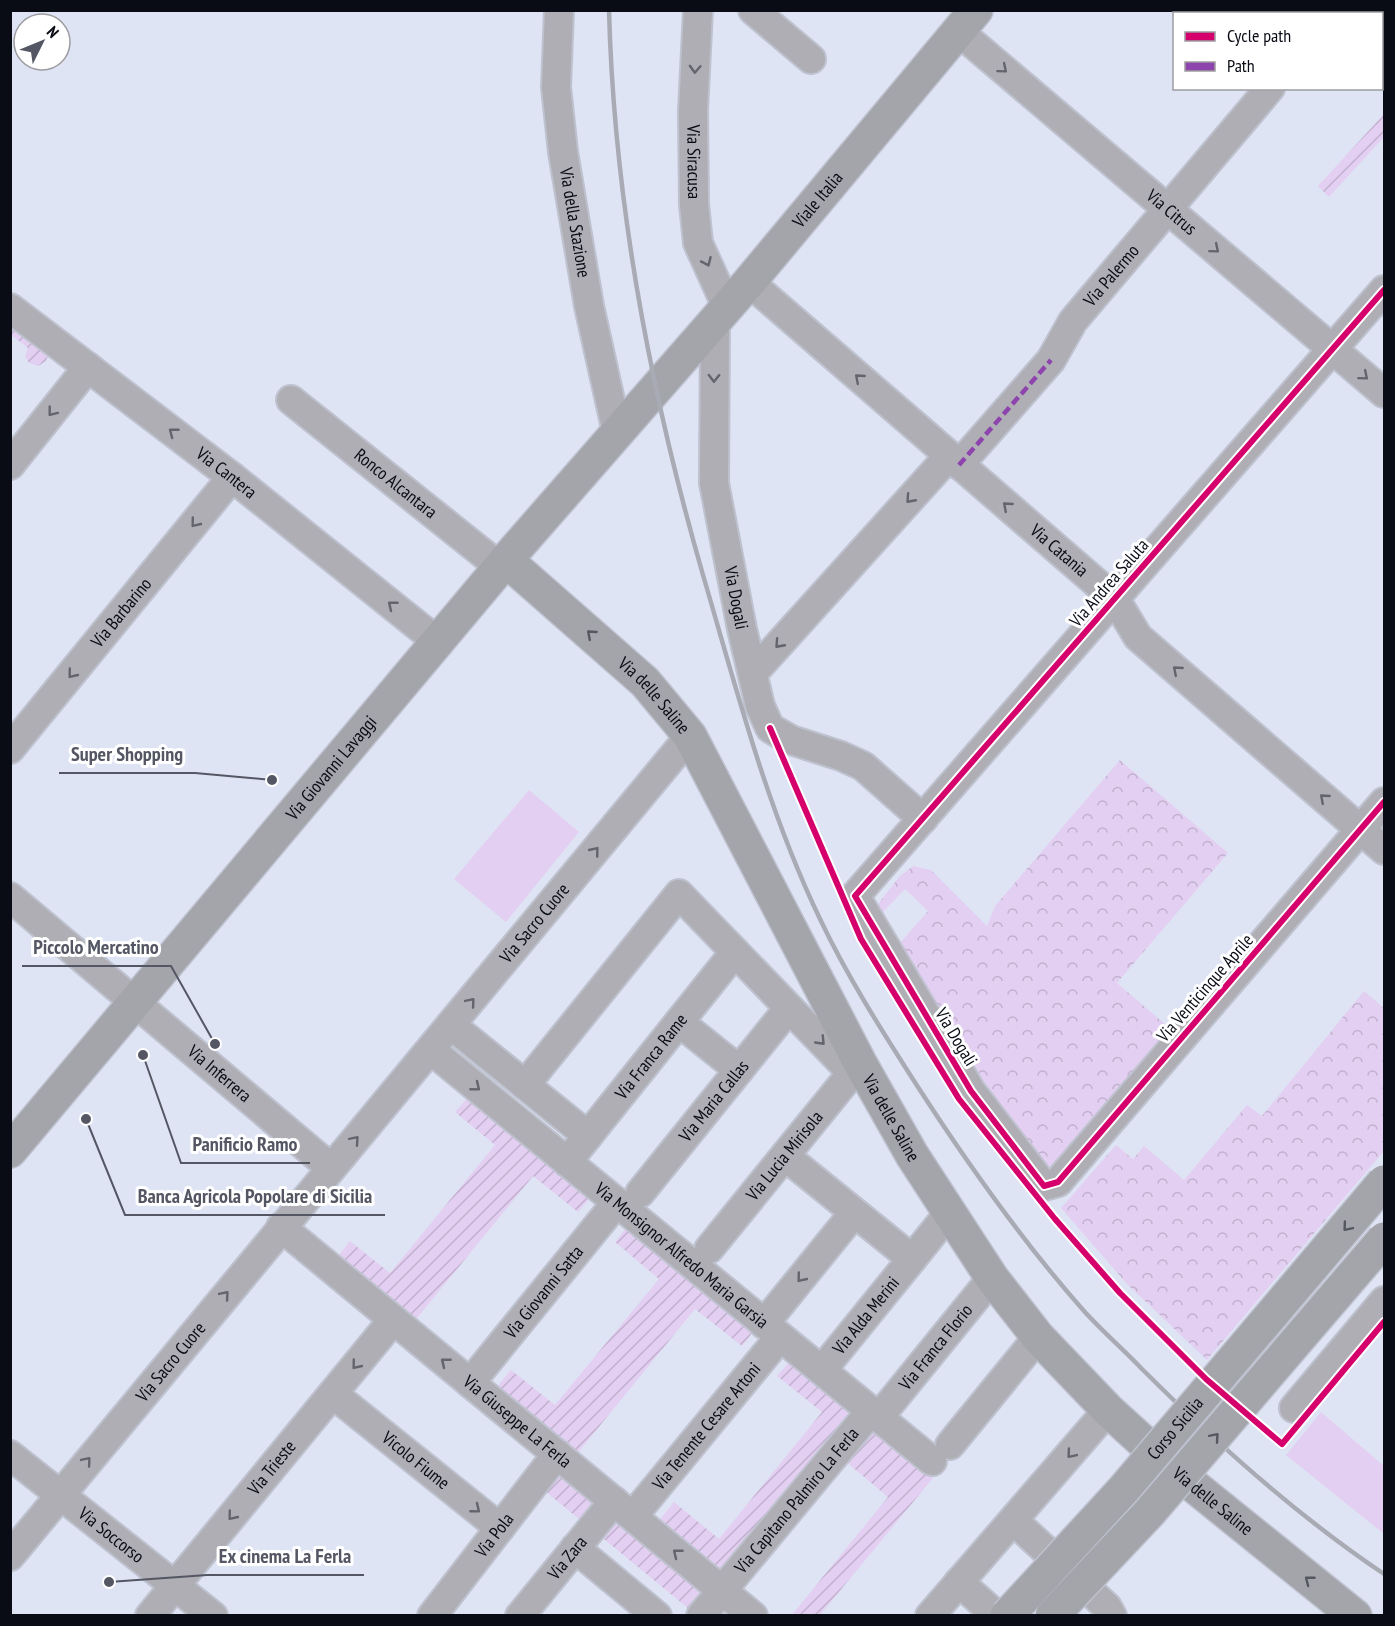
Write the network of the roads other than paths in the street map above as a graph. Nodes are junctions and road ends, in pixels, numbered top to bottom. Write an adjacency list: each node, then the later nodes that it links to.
1 (559, 10): 17 (street, Via della Stazione)
2 (698, 10): 11 (street, Via Siracusa, one-way to 11)
3 (753, 10): 5 (street)
4 (967, 21): 7 (street, Via Citrus, one-way to 7); 8 (main road, Viale Italia)
5 (811, 59)
6 (1268, 90): 7 (street, Via Palermo)
7 (1167, 208): 12 (street, Via Citrus, one-way to 12); 18 (street, Via Palermo)
8 (748, 282): 11 (main road, Viale Italia); 18 (street, Via Catania, one-way to 8)
9 (1384, 290): 12 (street, Via Andrea Saluta)
10 (10, 308): 13 (street, Via Cantera)
11 (721, 313): 14 (main road, Viale Italia); 24 (street, Via Dogali, one-way to 24)
12 (1333, 349): 15 (street, Via Citrus, one-way to 15); 22 (street, Via Andrea Saluta)
13 (88, 367): 19 (street, one-way to 19); 20 (street, Via Cantera, one-way to 13)
14 (656, 387): 17 (main road, Via Giovanni Lavaggi)
15 (1384, 393)
16 (291, 400): 21 (street, Ronco Alcantara)
17 (617, 432): 21 (main road, Via Giovanni Lavaggi)
18 (954, 460): 22 (street, Via Catania, one-way to 18); 24 (street, Via Palermo, one-way to 24)
19 (10, 465)
20 (232, 477): 23 (street, Via Cantera, one-way to 20); 26 (street, Via Barbarino, one-way to 26)
21 (503, 563): 23 (main road, Via Giovanni Lavaggi); 25 (main road, Via delle Saline, one-way to 21)
22 (1115, 599): 28 (street, Via Andrea Saluta); 29 (street, Via Catania, one-way to 22)
23 (438, 642): 34 (main road, Via Giovanni Lavaggi)
24 (753, 672): 28 (street, Via Dogali)
25 (690, 736): 37 (street, Via Sacro Cuore, one-way to 25); 39 (main road, Via delle Saline)
26 (10, 749)
27 (1384, 802): 29 (street, Via Venticinque Aprile)
28 (923, 819): 31 (street, Via Andrea Saluta)
29 (1361, 830): 30 (street, Via Catania); 48 (street, Via Venticinque Aprile)
30 (1384, 850)
31 (855, 896): 48 (street, Via Dogali)
32 (10, 897): 34 (street, Via Inferrera)
33 (735, 952): 35 (street); 36 (street, Via Franca Rame); 41 (street)
34 (136, 1004): 43 (main road, Via Giovanni Lavaggi); 46 (street, Via Inferrera)
35 (789, 1008): 39 (street, one-way to 39); 40 (street, Via Maria Callas)
36 (679, 1022): 40 (street); 42 (street, Via Franca Rame)
37 (452, 1025): 38 (street, Via Sacro Cuore); 41 (street)
38 (431, 1050): 45 (street, Via Monsignor Alfredo Maria Garsia, one-way to 45); 46 (street, Via Sacro Cuore, one-way to 38)
39 (856, 1068): 44 (street, Via Lucia Mirisola); 50 (main road, Via delle Saline)
40 (739, 1070): 49 (street, Via Maria Callas)
41 (525, 1085): 42 (street)
42 (588, 1136): 45 (street, Via Franca Rame)
43 (10, 1151)
44 (785, 1156): 51 (street); 54 (street, Via Lucia Mirisola)
45 (567, 1162): 49 (street, Via Monsignor Alfredo Maria Garsia)
46 (331, 1168): 52 (street, Via Sacro Cuore)
47 (1384, 1182): 69 (main road, Corso Sicilia, one-way to 69, bridge)
48 (1044, 1186)
49 (628, 1198): 59 (street, Via Monsignor Alfredo Maria Garsia); 62 (street, Via Giovanni Satta)
50 (950, 1212): 55 (street, Via Alda Merini); 56 (main road, Via delle Saline)
51 (846, 1223): 55 (street); 59 (street, Via Tenente Cesare Artoni, one-way to 59)
52 (281, 1227): 58 (street, Via Giuseppe La Ferla); 70 (street, Via Sacro Cuore, one-way to 52)
53 (1384, 1239): 72 (main road, Corso Sicilia, one-way to 53, bridge)
54 (709, 1249)
55 (912, 1259): 61 (street, Via Alda Merini)
56 (992, 1278): 60 (main road, Via delle Saline); 66 (street, Via Franca Florio)
57 (1384, 1301): 64 (street)
58 (393, 1320): 62 (street, Via Giuseppe La Ferla, one-way to 58); 63 (street, Via Trieste, one-way to 63)
59 (772, 1330): 61 (street, Via Monsignor Alfredo Maria Garsia); 71 (street, Via Tenente Cesare Artoni)
60 (1038, 1337): 65 (main road, Via delle Saline); 66 (street, Via Monsignor Alfredo Maria Garsia)
61 (822, 1370): 66 (street, Via Monsignor Alfredo Maria Garsia)
62 (470, 1383): 67 (street, Via Giuseppe La Ferla)
63 (333, 1394): 74 (street, Vicolo Fiume, one-way to 74); 78 (street, Via Trieste, one-way to 78)
64 (1294, 1408)
65 (1108, 1410): 73 (street, one-way to 73); 93 (main road, Via delle Saline, one-way to 65)
66 (875, 1414): 79 (street, Via Capitano Palmiro La Ferla)
67 (557, 1454): 71 (street, Via Giuseppe La Ferla); 74 (street, Via Pola)
68 (10, 1455): 70 (street, Via Soccorso)
69 (1124, 1489): 89 (main road, bridge); 91 (main road, Corso Sicilia, bridge)
70 (60, 1494): 76 (street, Via Sacro Cuore); 78 (street, Via Soccorso)
71 (623, 1509): 75 (street, Via Zara); 79 (street, Via Giuseppe La Ferla, one-way to 71)
72 (1149, 1513): 80 (main road, bridge); 92 (main road, Corso Sicilia, bridge)
73 (1014, 1521): 77 (street); 80 (street)
74 (500, 1528): 83 (street, Via Pola)
75 (575, 1548): 84 (street, Via Zara); 85 (street)
76 (10, 1556)
77 (959, 1582): 88 (street); 90 (street)
78 (175, 1586): 81 (street, Via Trieste); 82 (street, Via Soccorso)
79 (722, 1590): 86 (street, Via Capitano Palmiro La Ferla); 87 (street, Via Giuseppe La Ferla)
80 (1099, 1613)
81 (150, 1616)
82 (213, 1616)
83 (432, 1616)
84 (520, 1616)
85 (657, 1616)
86 (701, 1616)
87 (753, 1616)
88 (930, 1616)
89 (988, 1616)
90 (997, 1616)
91 (1007, 1616)
92 (1052, 1616)
93 (1355, 1616)

